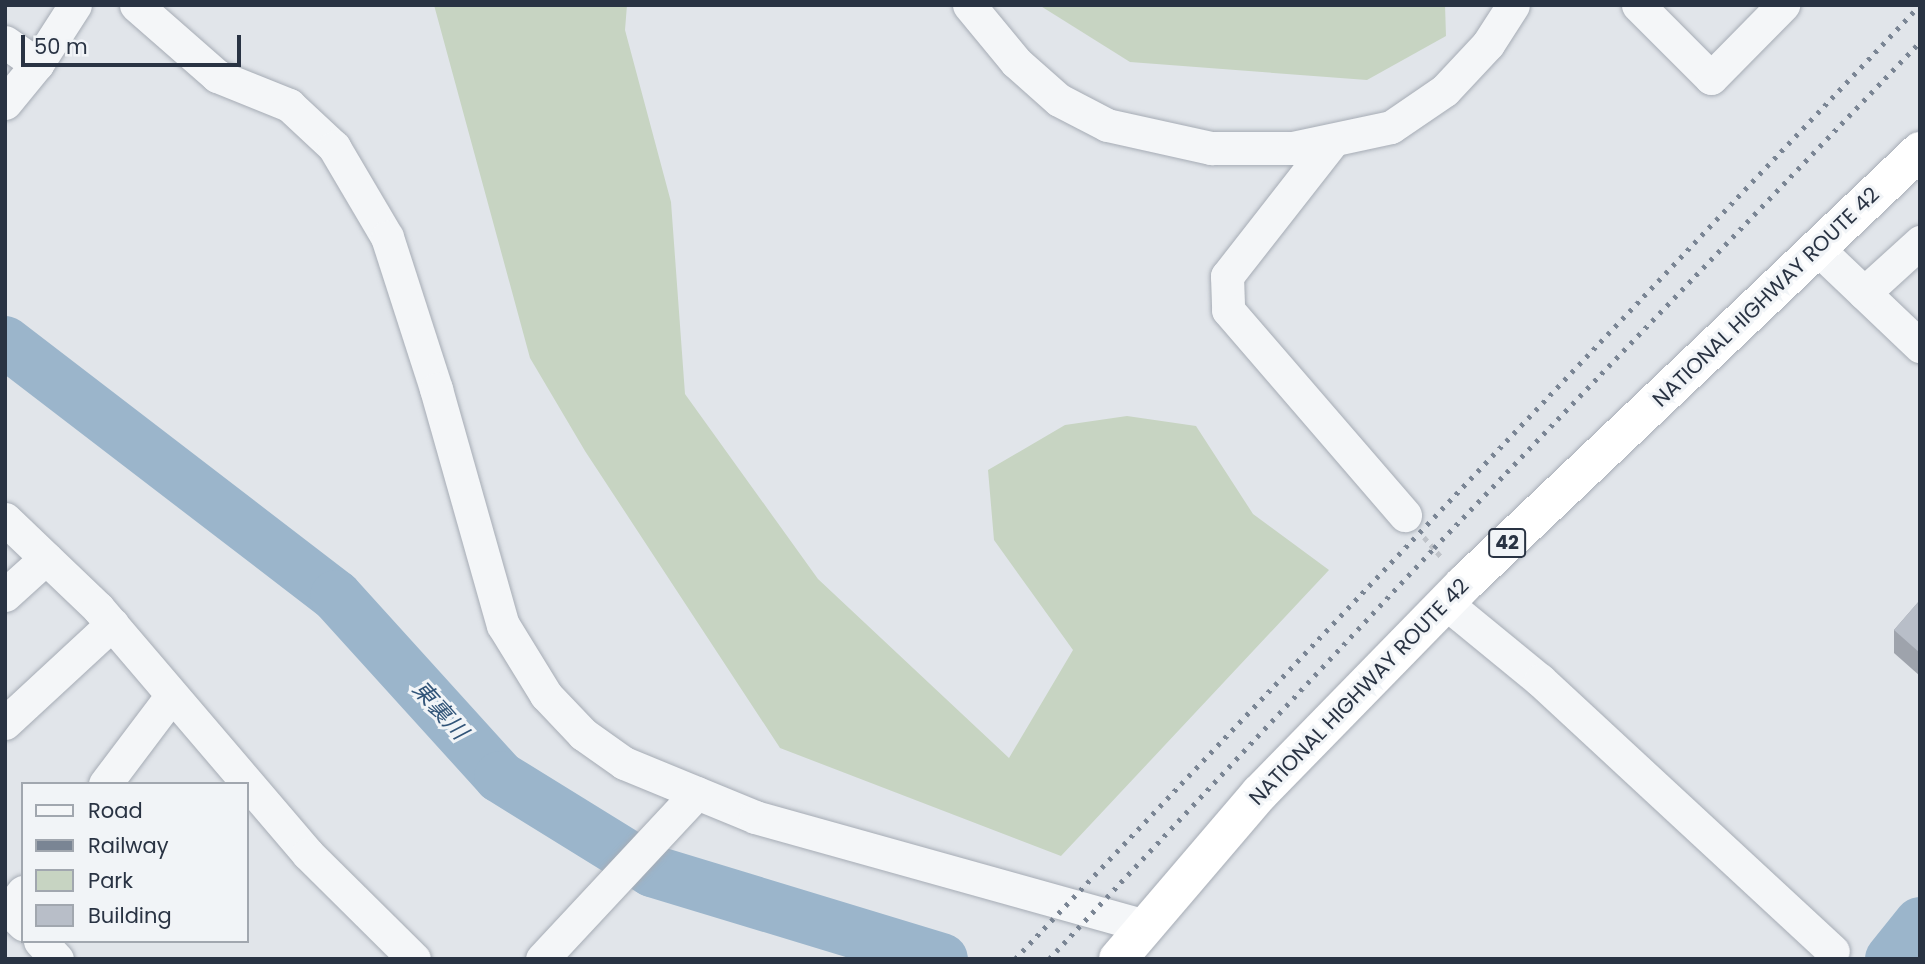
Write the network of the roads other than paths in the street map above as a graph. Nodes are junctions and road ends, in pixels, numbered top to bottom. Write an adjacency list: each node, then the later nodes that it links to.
1 (75, 5): 8 (street)
2 (136, 5): 27 (street)
3 (970, 5): 10 (street)
4 (1513, 5): 10 (street)
5 (1638, 5): 6 (street)
6 (1783, 5)
7 (5, 42): 8 (street)
8 (37, 64): 9 (street)
9 (5, 103)
10 (1331, 143): 16 (street)
11 (1920, 151): 13 (highway, NATIONAL HIGHWAY ROUTE 42 / 42)
12 (1920, 242): 14 (street)
13 (1818, 249): 14 (street); 19 (highway, NATIONAL HIGHWAY ROUTE 42 / 42)
14 (1864, 293): 15 (street)
15 (1920, 346)
16 (1405, 515)
17 (5, 519): 18 (street)
18 (46, 558): 20 (street); 21 (street)
19 (1456, 594): 28 (highway, NATIONAL HIGHWAY ROUTE 42 / 42); 30 (street)
20 (5, 595)
21 (112, 624): 22 (street); 23 (street)
22 (172, 695): 24 (street); 25 (street)
23 (5, 723)
24 (107, 782)
25 (246, 782)
26 (248, 784): 32 (street)
27 (697, 793): 28 (street); 33 (street)
28 (1146, 926): 34 (highway, NATIONAL HIGHWAY ROUTE 42 / 42)
29 (42, 943): 31 (street)
30 (1833, 951)
31 (57, 959)
32 (415, 959)
33 (542, 959)
34 (1118, 959)

